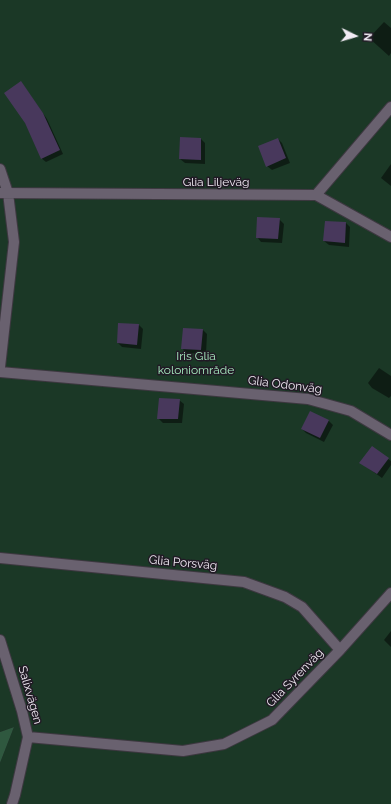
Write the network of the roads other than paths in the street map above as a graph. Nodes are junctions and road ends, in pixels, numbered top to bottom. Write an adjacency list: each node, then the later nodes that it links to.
1 (391, 107): 4 (street)
2 (0, 169): 3 (street)
3 (4, 193): 4 (street, Glia Liljeväg); 6 (street)
4 (316, 195): 5 (street)
5 (391, 237)
6 (0, 367)
7 (0, 372): 8 (street, Glia Odonväg)
8 (391, 435)
9 (0, 558): 12 (street, Glia Porsväg)
10 (391, 593): 12 (street, Glia Syrenväg)
11 (0, 640): 13 (street, Salixvägen)
12 (340, 650): 13 (street, Glia Syrenväg)
13 (28, 737): 14 (street, Salixvägen)
14 (15, 801)

